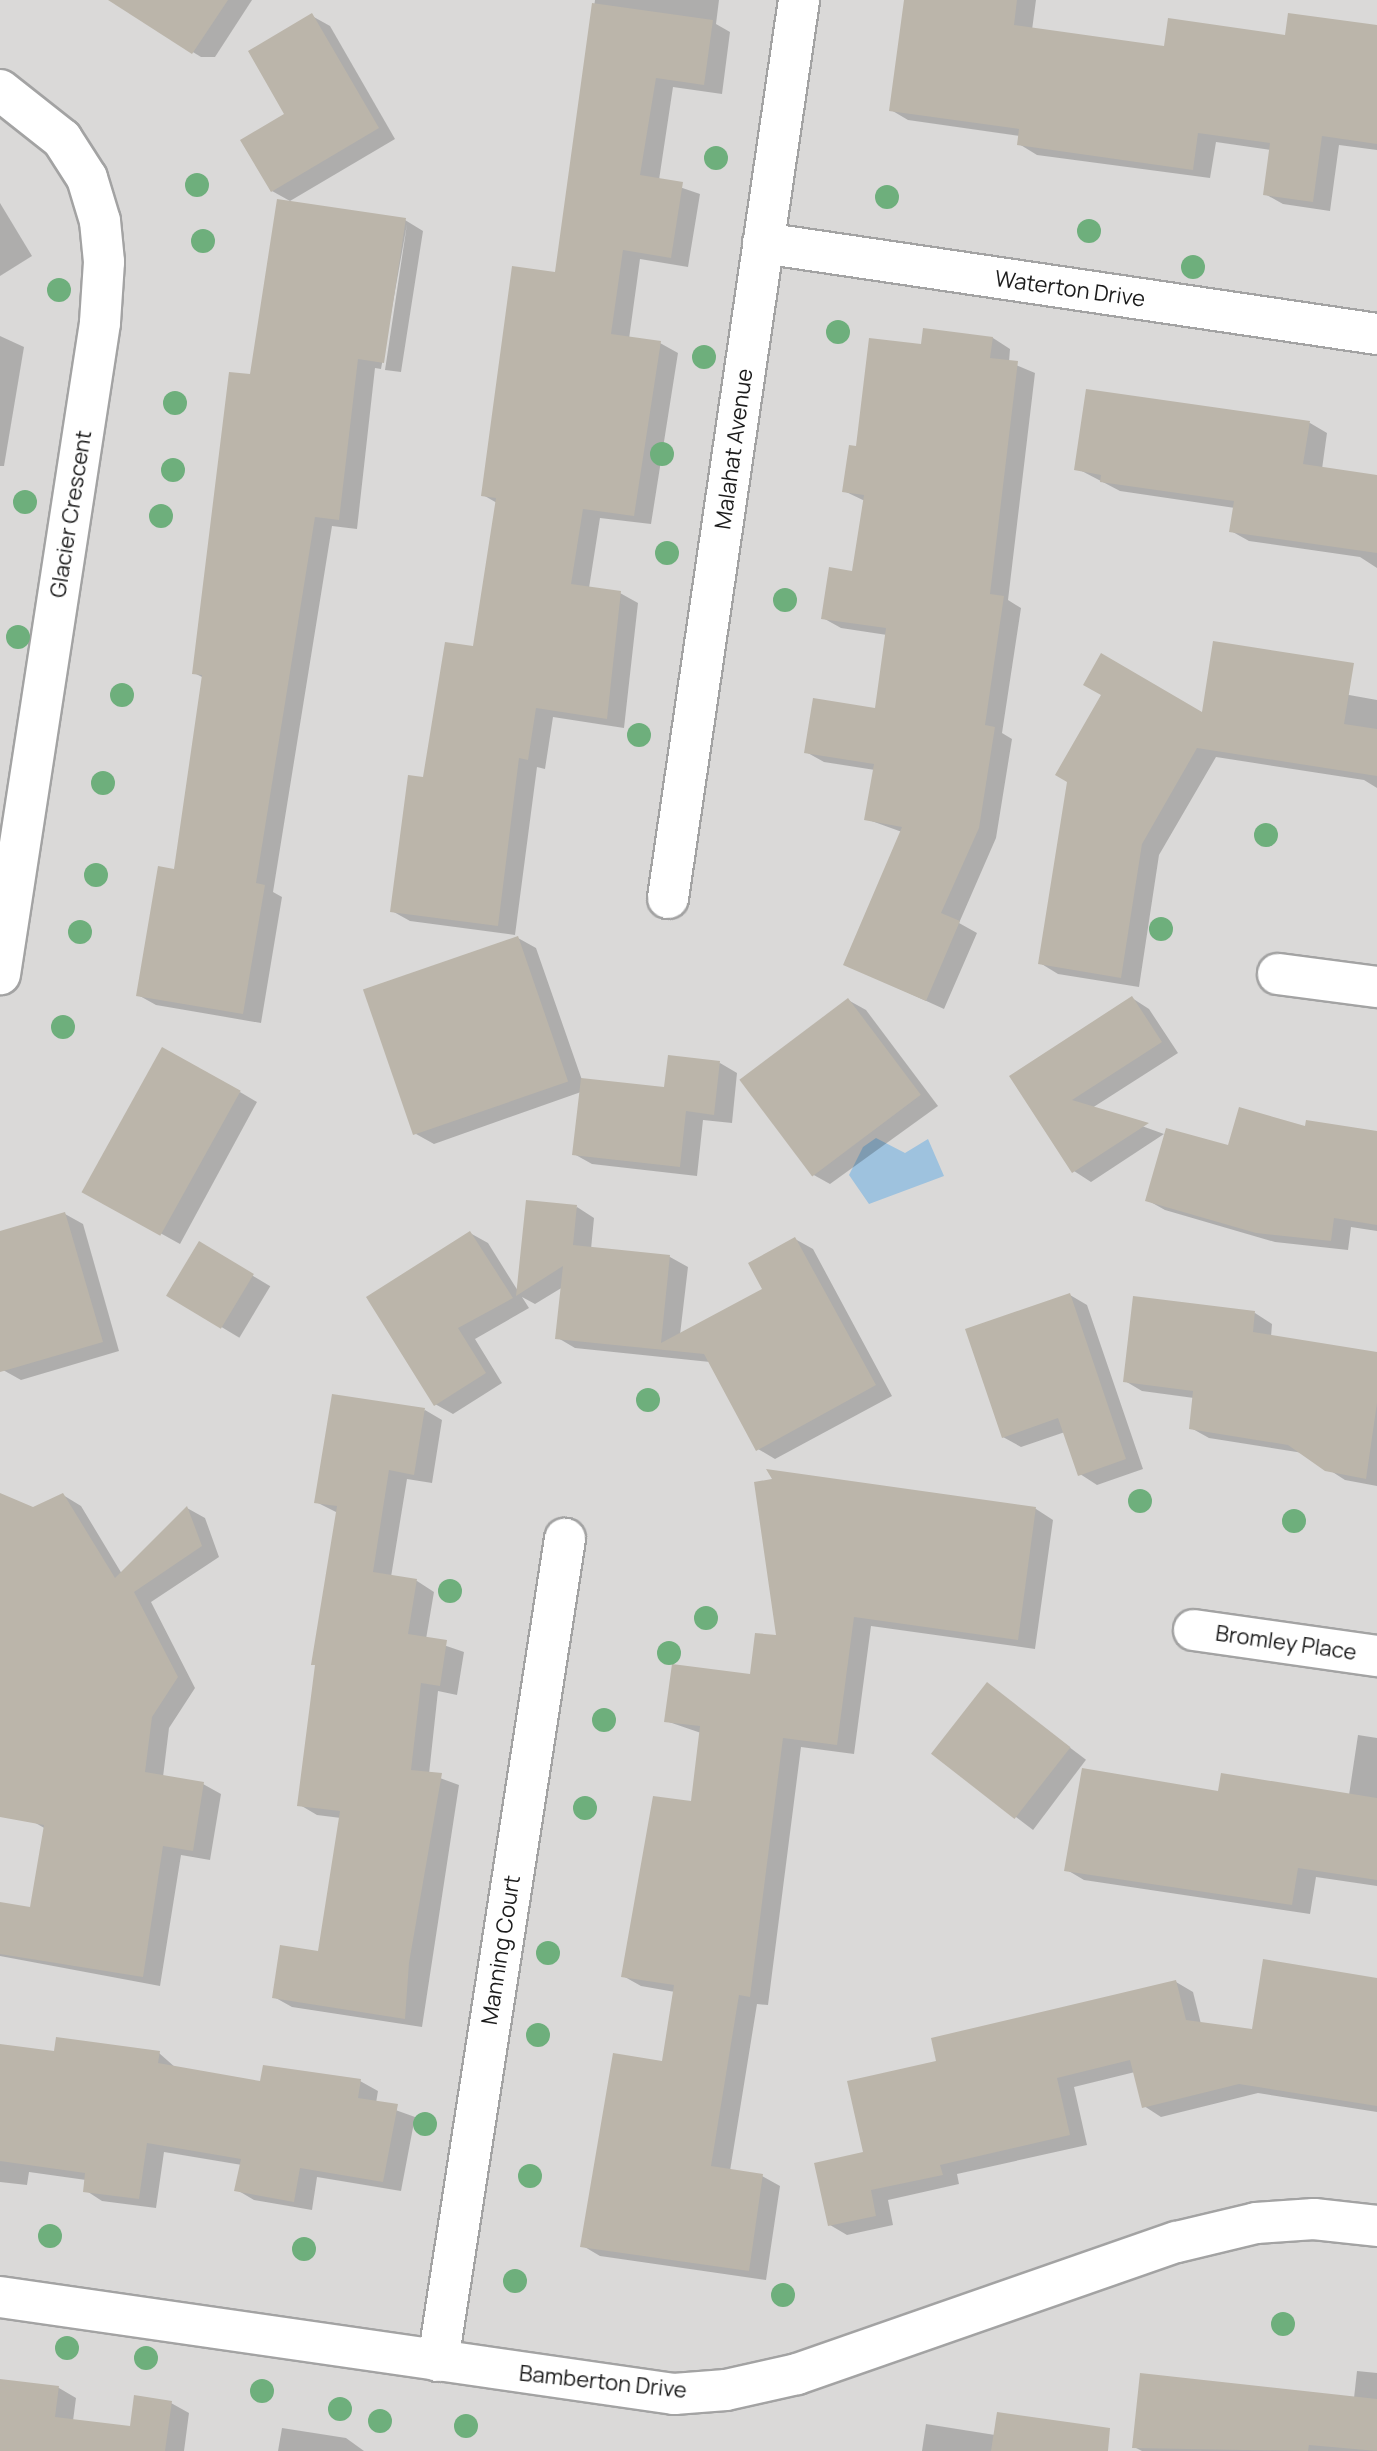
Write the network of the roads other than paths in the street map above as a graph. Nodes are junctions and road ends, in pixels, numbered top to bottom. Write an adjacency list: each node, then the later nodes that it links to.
1 (799, 0): 3 (street, Malahat Avenue)
2 (0, 90): 6 (street, Glacier Crescent)
3 (763, 243): 4 (street, Waterton Drive); 5 (street, Malahat Avenue)
4 (1377, 334)
5 (668, 898)
6 (0, 974)
7 (1278, 974): 8 (street)
8 (1377, 987)
9 (565, 1539): 14 (street, Manning Court)
10 (1194, 1630): 11 (street, Bromley Place)
11 (1377, 1656)
12 (1377, 2226): 14 (street, Bamberton Drive)
13 (0, 2297): 14 (street, Bamberton Drive)
14 (438, 2361)

